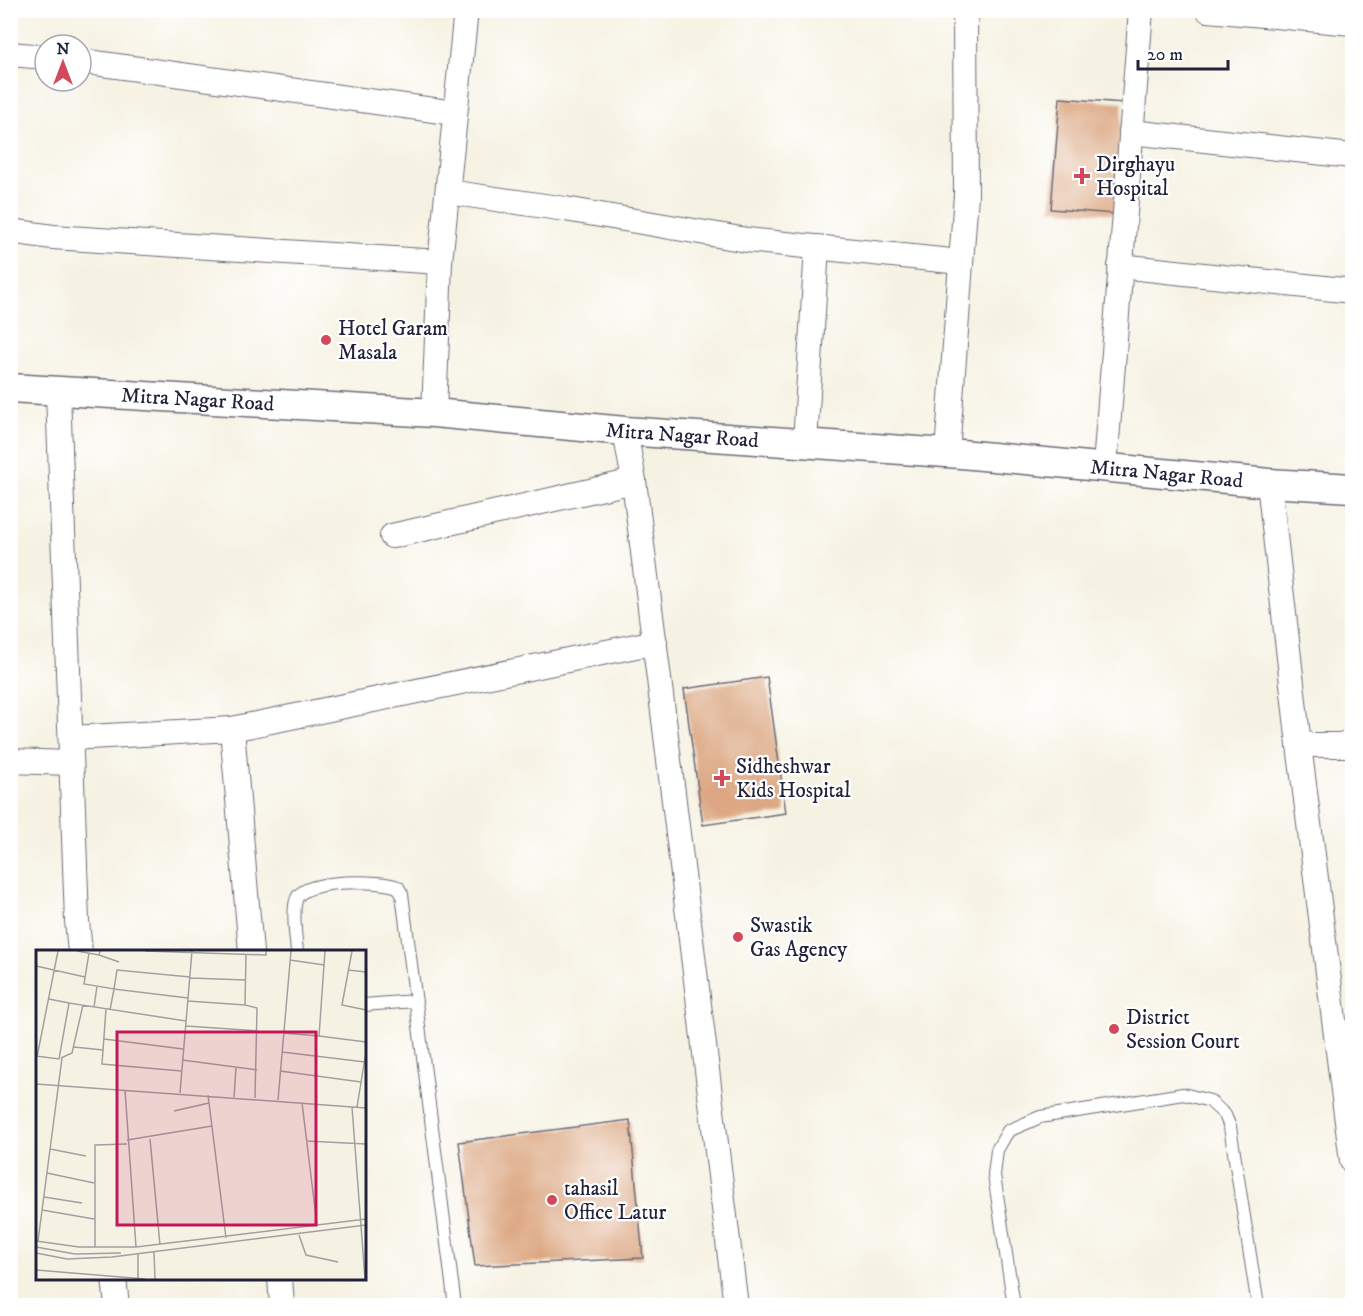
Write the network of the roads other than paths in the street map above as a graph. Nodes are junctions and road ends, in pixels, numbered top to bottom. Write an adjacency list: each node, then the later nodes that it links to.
1 (466, 10): 9 (street)
2 (965, 10): 16 (street)
3 (1141, 10): 10 (street)
4 (1208, 10): 5 (street)
5 (1353, 23)
6 (10, 54): 7 (street)
7 (33, 56)
8 (93, 63): 9 (street)
9 (455, 113): 12 (street)
10 (1131, 132): 11 (street); 17 (street)
11 (1353, 156)
12 (448, 192): 14 (street); 15 (street)
13 (10, 231): 15 (street)
14 (817, 247): 16 (street); 23 (street)
15 (440, 262): 21 (street)
16 (961, 262): 24 (street)
17 (1120, 266): 18 (street); 25 (street)
18 (1353, 291)
19 (10, 388): 20 (street, Mitra Nagar Road)
20 (58, 392): 21 (street, Mitra Nagar Road); 32 (street)
21 (434, 414): 22 (street, Mitra Nagar Road)
22 (625, 432): 23 (street, Mitra Nagar Road); 26 (street)
23 (805, 444): 24 (street, Mitra Nagar Road)
24 (947, 453): 25 (street, Mitra Nagar Road)
25 (1105, 466): 27 (street, Mitra Nagar Road)
26 (634, 482): 29 (street); 30 (street)
27 (1269, 483): 28 (street, Mitra Nagar Road); 33 (street)
28 (1353, 488)
29 (392, 536)
30 (655, 642): 31 (street); 48 (street)
31 (232, 729): 32 (street); 38 (street)
32 (71, 738): 36 (street)
33 (1299, 745): 34 (street); 42 (street)
34 (1353, 746)
35 (10, 761): 36 (street)
36 (71, 763): 37 (street)
37 (80, 950)
38 (251, 950)
39 (297, 950): 40 (lane)
40 (415, 1000): 41 (lane); 47 (lane)
41 (366, 1005)
42 (1353, 1161)
43 (114, 1280): 45 (street)
44 (280, 1280): 46 (street)
45 (117, 1305)
46 (282, 1305)
47 (455, 1305)
48 (736, 1305)
49 (1014, 1305): 50 (lane)
50 (1258, 1305)

